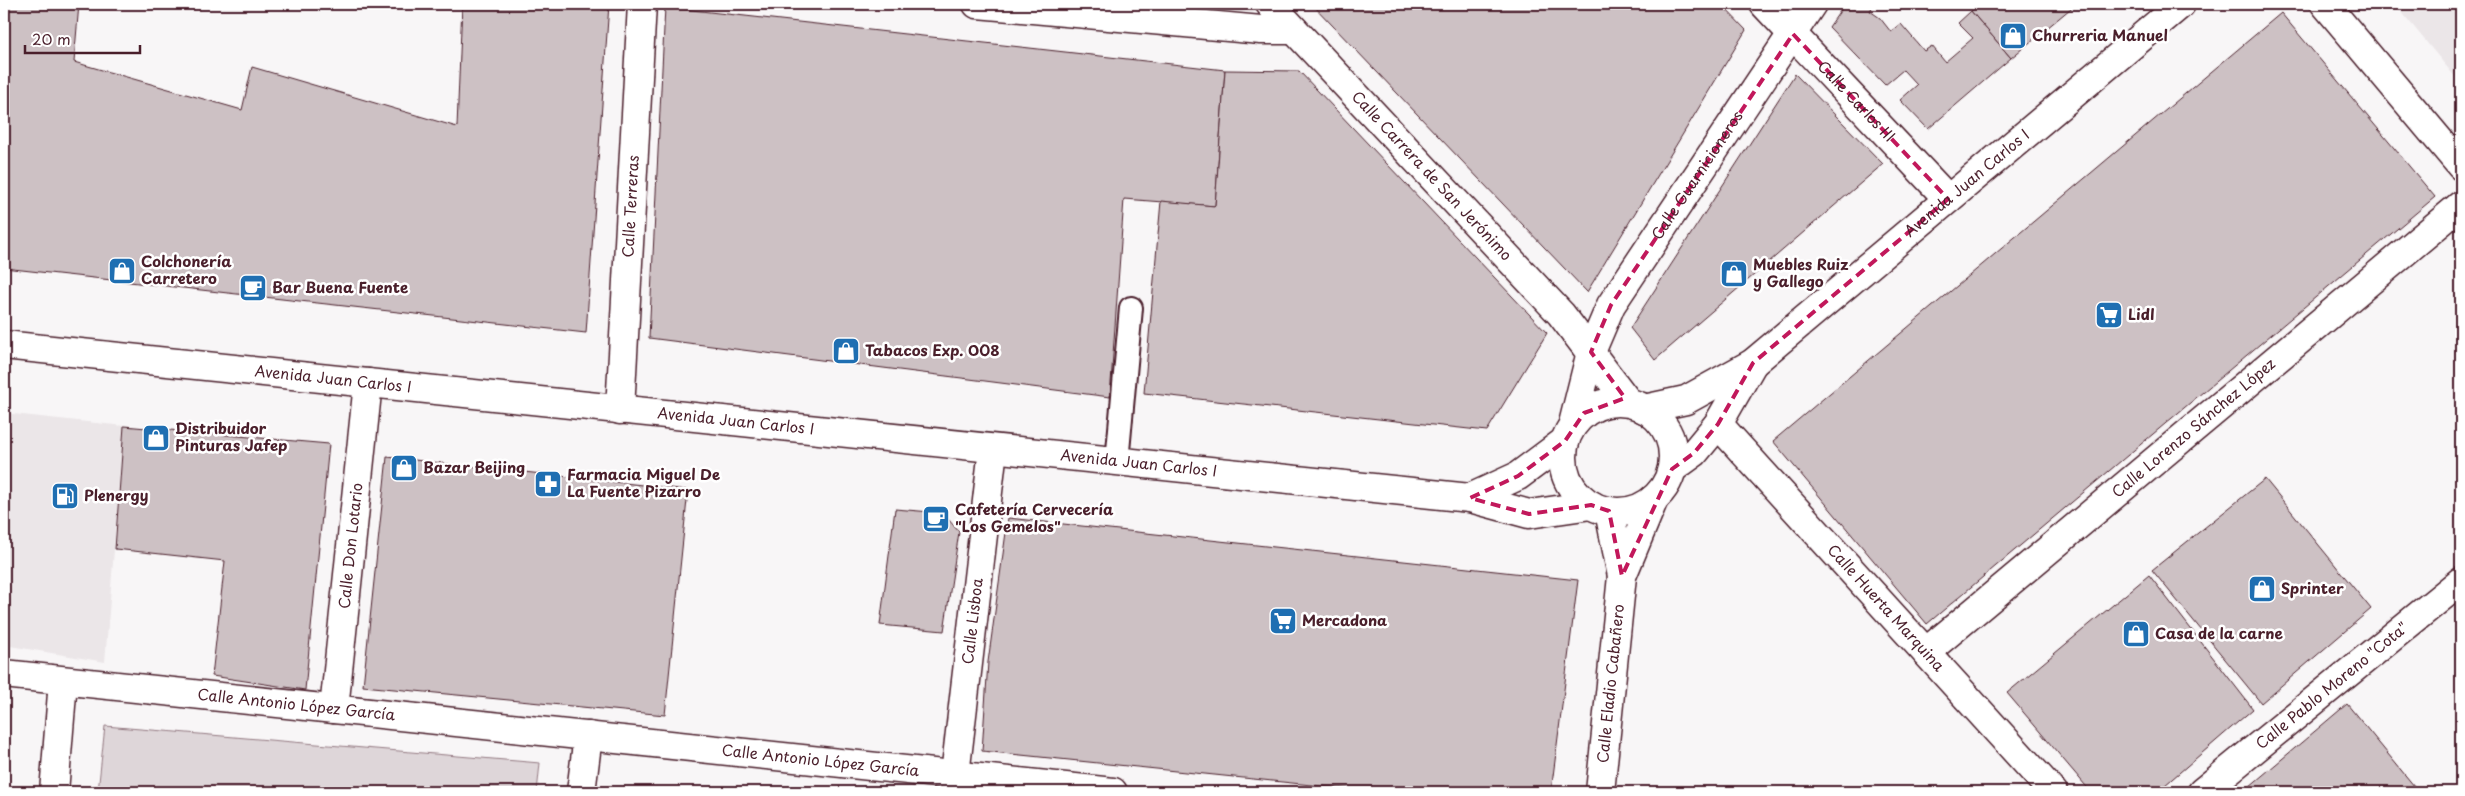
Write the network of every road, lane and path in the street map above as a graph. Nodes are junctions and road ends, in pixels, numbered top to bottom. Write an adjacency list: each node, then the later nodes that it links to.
1 (642, 4): 19 (street, Calle Terreras)
2 (977, 4): 8 (street)
3 (1270, 4): 8 (street, Calle Carrera de San Jerónimo)
4 (1764, 4): 9 (street, Calle Carlos III)
5 (1812, 4): 9 (street, Calle Guarnicioneros)
6 (2181, 4): 11 (street, Avenida Juan Carlos I)
7 (2325, 4): 10 (street)
8 (1294, 30): 15 (street, Calle Carrera de San Jerónimo)
9 (1793, 34): 11 (street, Calle Carlos III); 15 (street, Calle Guarnicioneros)
10 (2461, 166)
11 (1948, 199): 16 (street, Avenida Juan Carlos I)
12 (2461, 205): 30 (street, Calle Lorenzo Sánchez López)
13 (1131, 308): 23 (lane)
14 (4, 346): 17 (street, Avenida Juan Carlos I)
15 (1591, 352): 18 (street, Calle Carrera de San Jerónimo); 21 (street)
16 (1753, 363): 18 (street, Avenida Juan Carlos I); 20 (street, Avenida Juan Carlos I)
17 (368, 383): 19 (street, Avenida Juan Carlos I); 33 (street, Calle Don Lotario)
18 (1636, 406): 21 (street); 24 (street)
19 (620, 410): 22 (street, Avenida Juan Carlos I)
20 (1718, 424): 24 (street, Avenida Juan Carlos I); 30 (street, Calle Huerta Marquina)
21 (1569, 432): 25 (street); 27 (street)
22 (993, 449): 23 (street, Avenida Juan Carlos I); 35 (street, Calle Lisboa)
23 (1117, 462): 25 (street, Avenida Juan Carlos I)
24 (1672, 470): 26 (street)
25 (1470, 498): 27 (street, Avenida Juan Carlos I)
26 (1654, 499): 27 (street); 28 (street, Calle Eladio Cabañero)
27 (1600, 508): 28 (street, Calle Eladio Cabañero)
28 (1622, 576): 39 (street, Calle Eladio Cabañero)
29 (2461, 581): 41 (street, Calle Pablo Moreno "Cota")
30 (1926, 652): 40 (street, Calle Huerta Marquina)
31 (4, 674): 32 (street, Calle Antonio López García)
32 (63, 681): 33 (street, Calle Antonio López García); 36 (street)
33 (334, 709): 34 (street, Calle Antonio López García)
34 (588, 736): 35 (street, Calle Antonio López García); 37 (street)
35 (954, 784): 38 (street, Calle Antonio López García)
36 (54, 792)
37 (581, 792)
38 (1114, 792)
39 (1600, 792)
40 (2053, 792)
41 (2202, 792)

